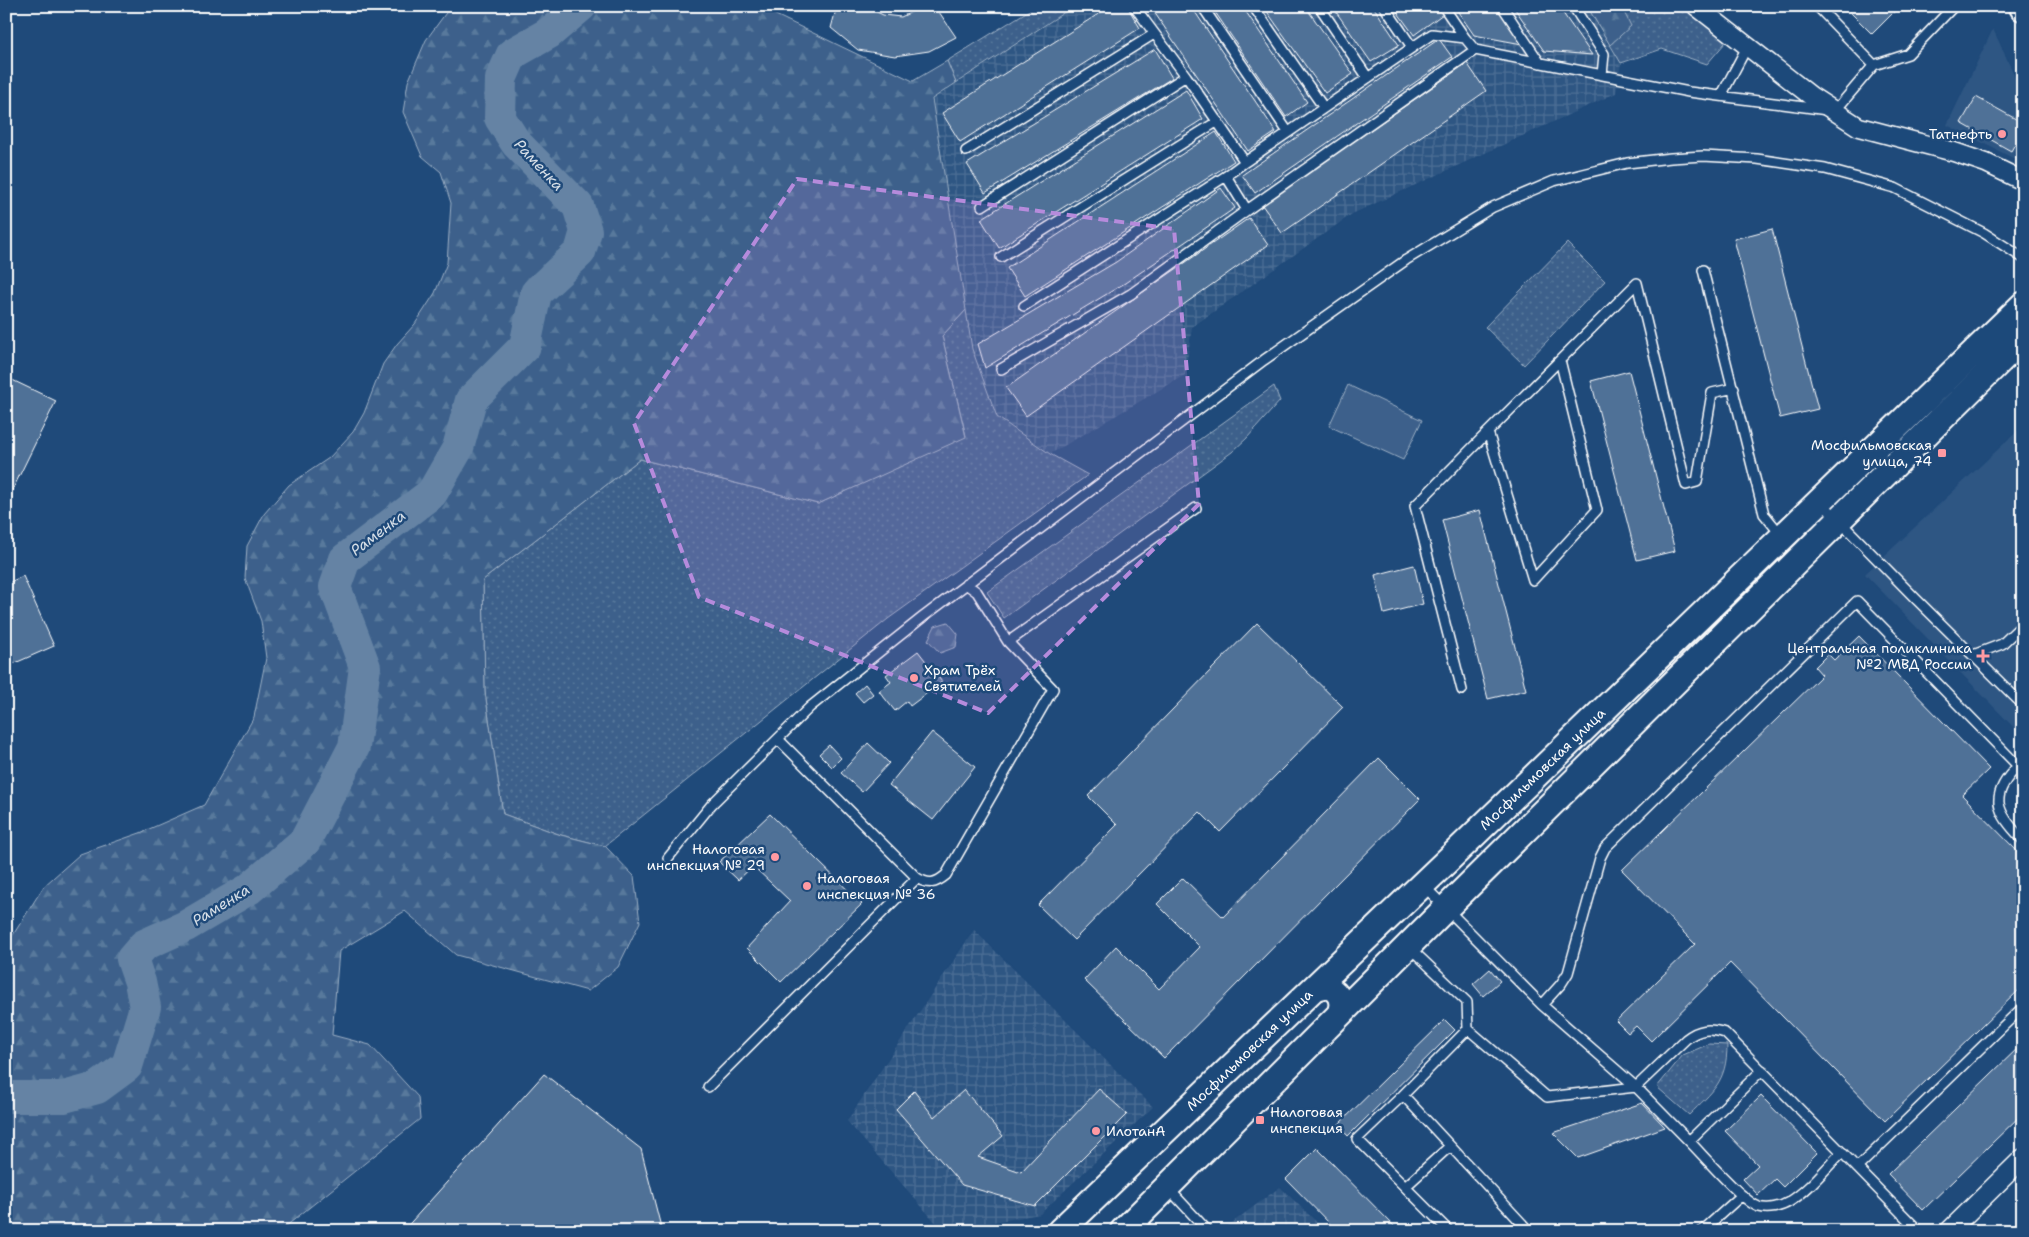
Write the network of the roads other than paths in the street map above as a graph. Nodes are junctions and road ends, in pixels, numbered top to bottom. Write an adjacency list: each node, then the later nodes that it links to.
1 (1134, 6): 12 (lane)
2 (1202, 6): 26 (lane)
3 (1253, 6): 23 (lane)
4 (1319, 6): 21 (lane)
5 (1384, 6): 15 (lane)
6 (1443, 6): 13 (lane)
7 (1502, 6): 17 (lane)
8 (1573, 6): 19 (lane)
9 (1696, 6): 14 (street)
10 (1817, 6): 18 (lane)
11 (1952, 7): 18 (lane)
12 (1154, 34): 20 (lane); 27 (lane)
13 (1465, 38): 15 (lane); 16 (lane)
14 (1747, 46): 22 (lane); 24 (street)
15 (1412, 48): 21 (lane)
16 (1475, 50): 17 (lane); 32 (lane)
17 (1540, 62): 19 (lane)
18 (1874, 65): 24 (lane)
19 (1602, 75): 22 (lane)
20 (1186, 76): 25 (lane); 31 (lane)
21 (1368, 78): 23 (lane)
22 (1721, 96): 24 (lane)
23 (1324, 108): 26 (lane)
24 (1835, 111): 30 (street)
25 (1218, 121): 28 (lane); 33 (lane)
26 (1288, 132): 28 (lane)
27 (966, 151)
28 (1245, 162): 29 (lane)
29 (1226, 176): 32 (lane); 37 (lane)
30 (2022, 179)
31 (982, 206)
32 (1247, 210): 40 (lane)
33 (1001, 257)
34 (2023, 258): 47 (lane)
35 (1703, 270): 41 (lane)
36 (2023, 305): 43 (main road, Мосфильмовская улица)
37 (1024, 306)
38 (2023, 338): 45 (main road)
39 (1560, 360): 41 (lane); 42 (lane); 42 (lane)
40 (1001, 370)
41 (1734, 388): 46 (lane)
42 (1488, 432): 51 (lane)
43 (1820, 501): 45 (lane); 46 (main road, Мосфильмовская улица)
44 (1196, 508): 49 (lane)
45 (1838, 520): 50 (lane); 59 (main road)
46 (1783, 537): 58 (main road, Мосфильмовская улица)
47 (966, 584): 49 (lane); 53 (lane)
48 (2023, 624): 50 (lane)
49 (1008, 642): 57 (lane)
50 (1974, 655): 52 (lane)
51 (1462, 690)
52 (2023, 705)
53 (778, 738): 56 (lane); 57 (lane)
54 (2020, 769): 55 (lane); 62 (lane)
55 (2023, 840)
56 (668, 858)
57 (917, 878): 67 (lane)
58 (1423, 884): 59 (lane); 61 (main road, Мосфильмовская улица)
59 (1446, 908): 60 (main road); 62 (lane)
60 (1408, 946): 64 (main road); 65 (lane)
61 (1310, 992): 64 (street); 79 (main road, Мосфильмовская улица)
62 (1542, 1005): 68 (lane)
63 (2023, 1007): 74 (lane)
64 (1336, 1018): 75 (main road)
65 (1468, 1030): 68 (lane); 69 (lane)
66 (1762, 1070): 68 (lane); 70 (lane); 72 (lane)
67 (708, 1087)
68 (1636, 1087): 70 (lane)
69 (1403, 1095): 71 (lane); 76 (lane)
70 (1689, 1141): 77 (lane)
71 (1450, 1146): 76 (lane); 82 (lane)
72 (1842, 1152): 74 (lane); 77 (lane)
73 (2023, 1158): 85 (street)
74 (1858, 1168): 84 (lane)
75 (1167, 1187): 78 (lane); 80 (main road)
76 (1405, 1187): 81 (lane)
77 (1742, 1196): 83 (lane)
78 (1206, 1229)
79 (1060, 1231)
80 (1123, 1231)
81 (1449, 1231)
82 (1530, 1231)
83 (1702, 1231)
84 (1919, 1231)
85 (1949, 1231)

